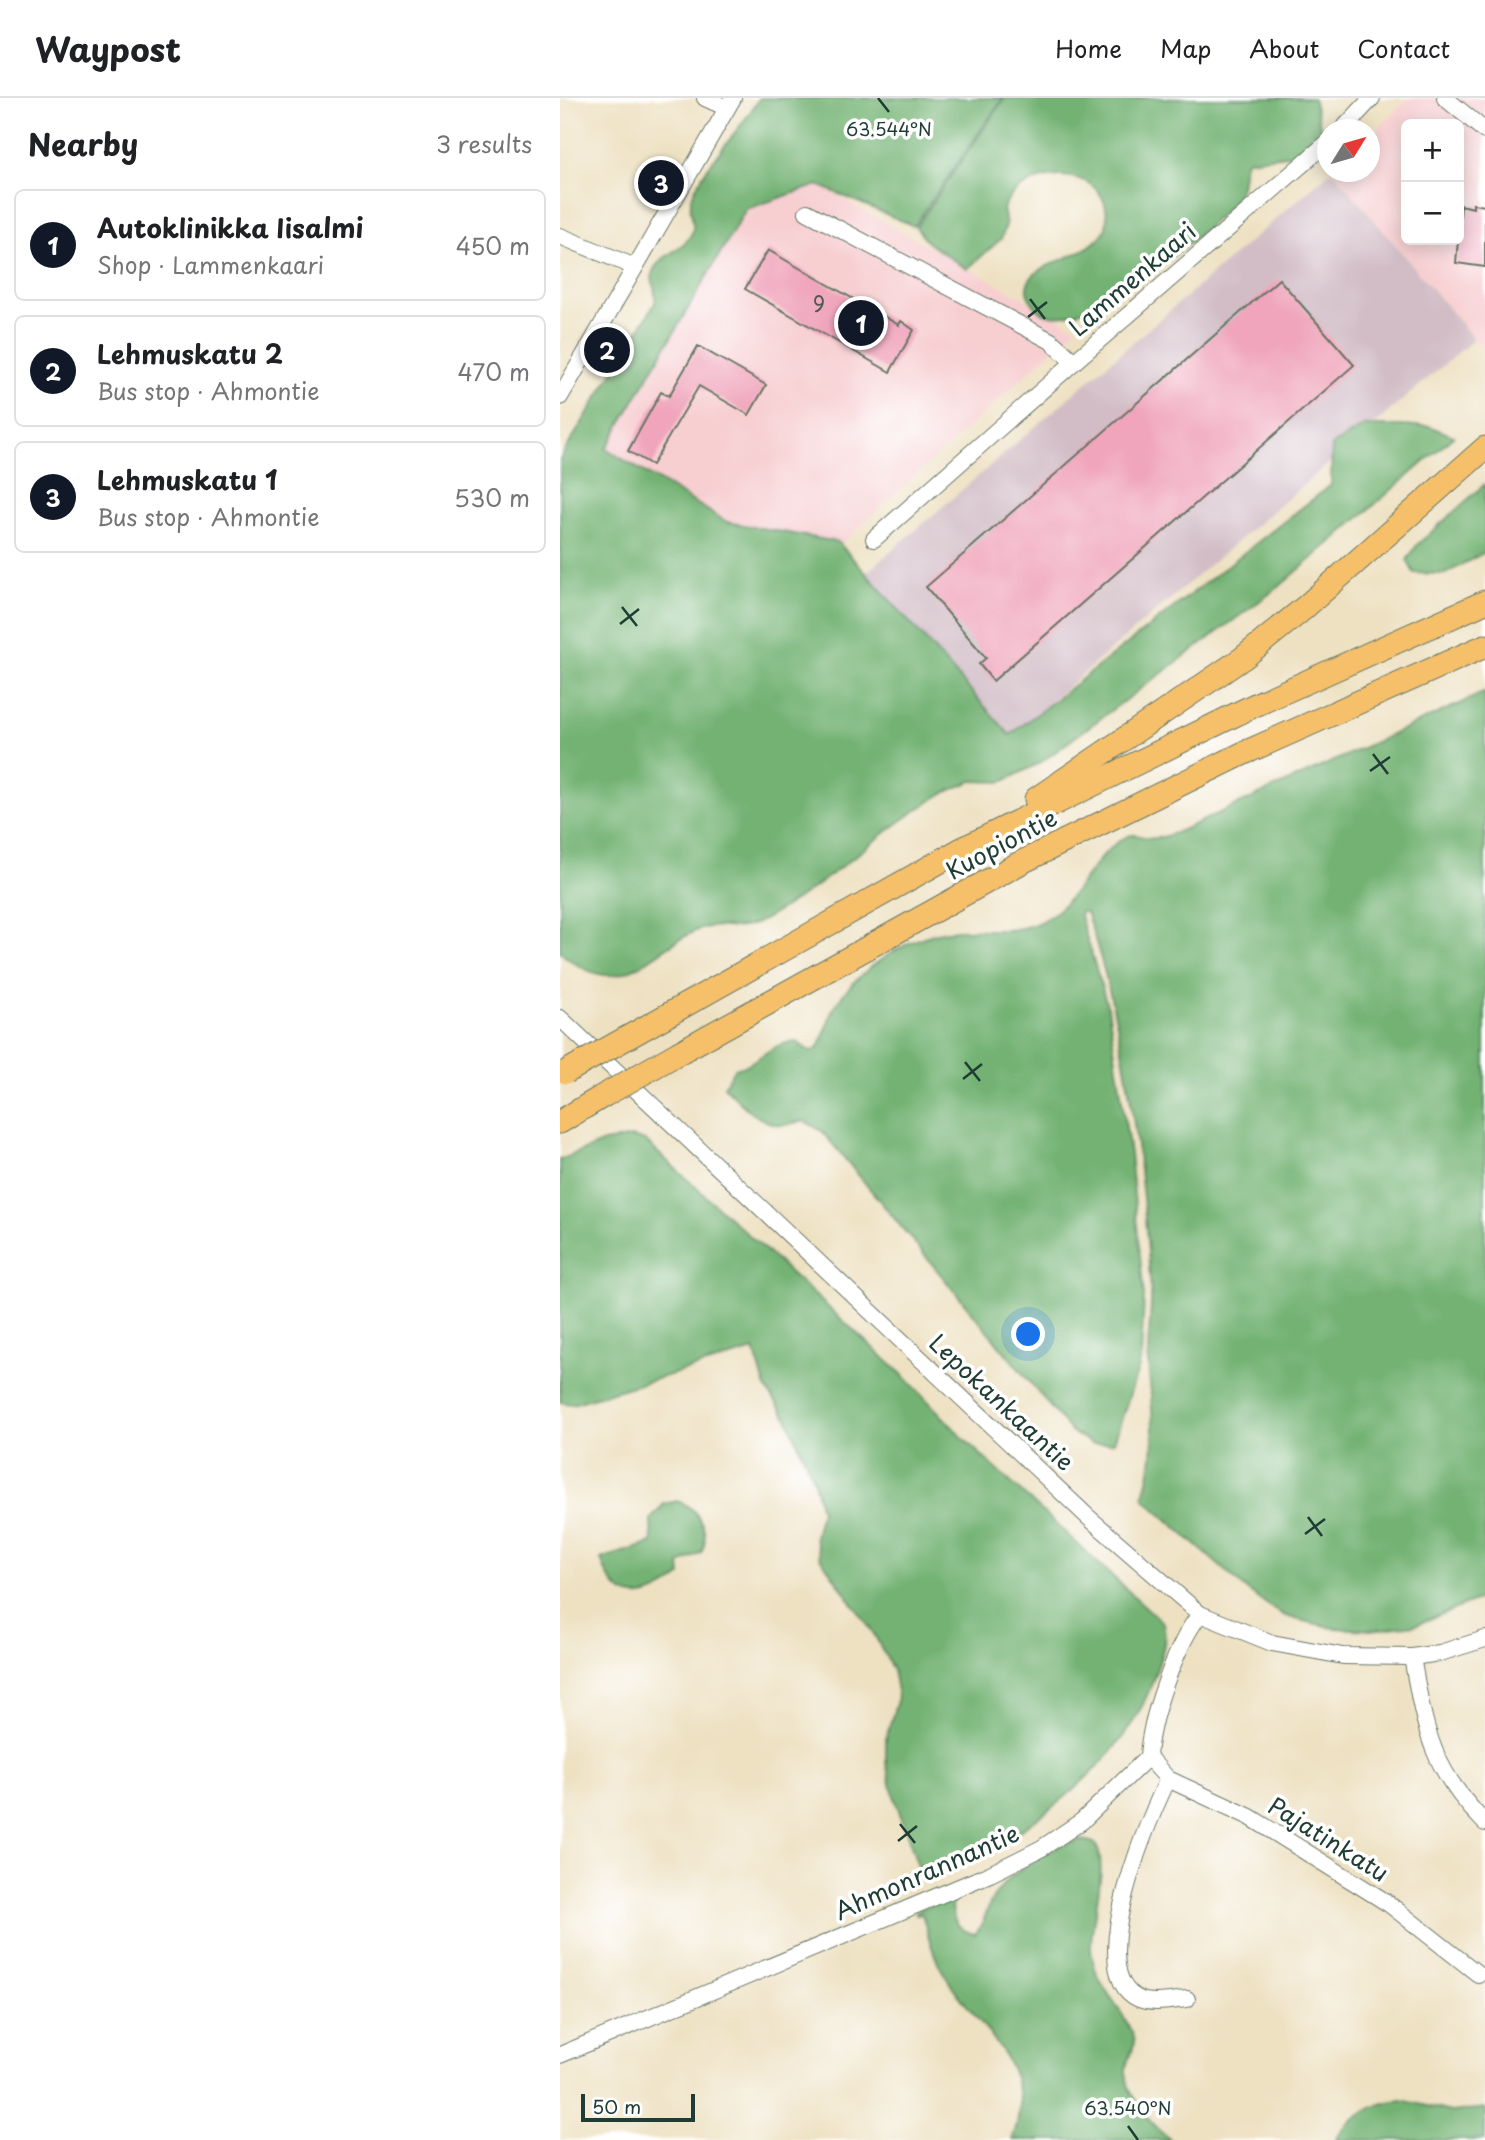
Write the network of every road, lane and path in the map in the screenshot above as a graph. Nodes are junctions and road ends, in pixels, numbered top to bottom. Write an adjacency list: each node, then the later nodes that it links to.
1 (705, 98): 4 (street)
2 (1372, 98): 5 (street)
3 (1445, 98): 6 (street)
4 (730, 103): 10 (street)
5 (1352, 119)
6 (1485, 131)
7 (1317, 152): 11 (street, Lammenkaari)
8 (807, 212): 11 (street, Lammenkaari)
9 (560, 236): 10 (street)
10 (635, 267): 12 (street)
11 (1074, 362): 14 (street)
12 (560, 397)
13 (1485, 448): 17 (highway)
14 (874, 540)
15 (1485, 602): 17 (highway, Kuopiontie)
16 (1485, 646): 20 (highway, Kuopiontie, bridge)
17 (962, 849): 19 (highway, Kuopiontie, bridge)
18 (560, 1018): 21 (street, Lepokankaantie)
19 (563, 1074)
20 (560, 1122)
21 (1200, 1614): 23 (street, Lepokankaantie); 24 (street)
22 (1485, 1639): 23 (street, Lepokankaantie)
23 (1412, 1657): 26 (street)
24 (1148, 1757): 25 (street, Pajatinkatu); 29 (street, Ahmonrannantie)
25 (1167, 1779): 27 (street, Pajatinkatu); 28 (street)
26 (1485, 1824)
27 (1478, 1974)
28 (1187, 1999)
29 (560, 2054)

